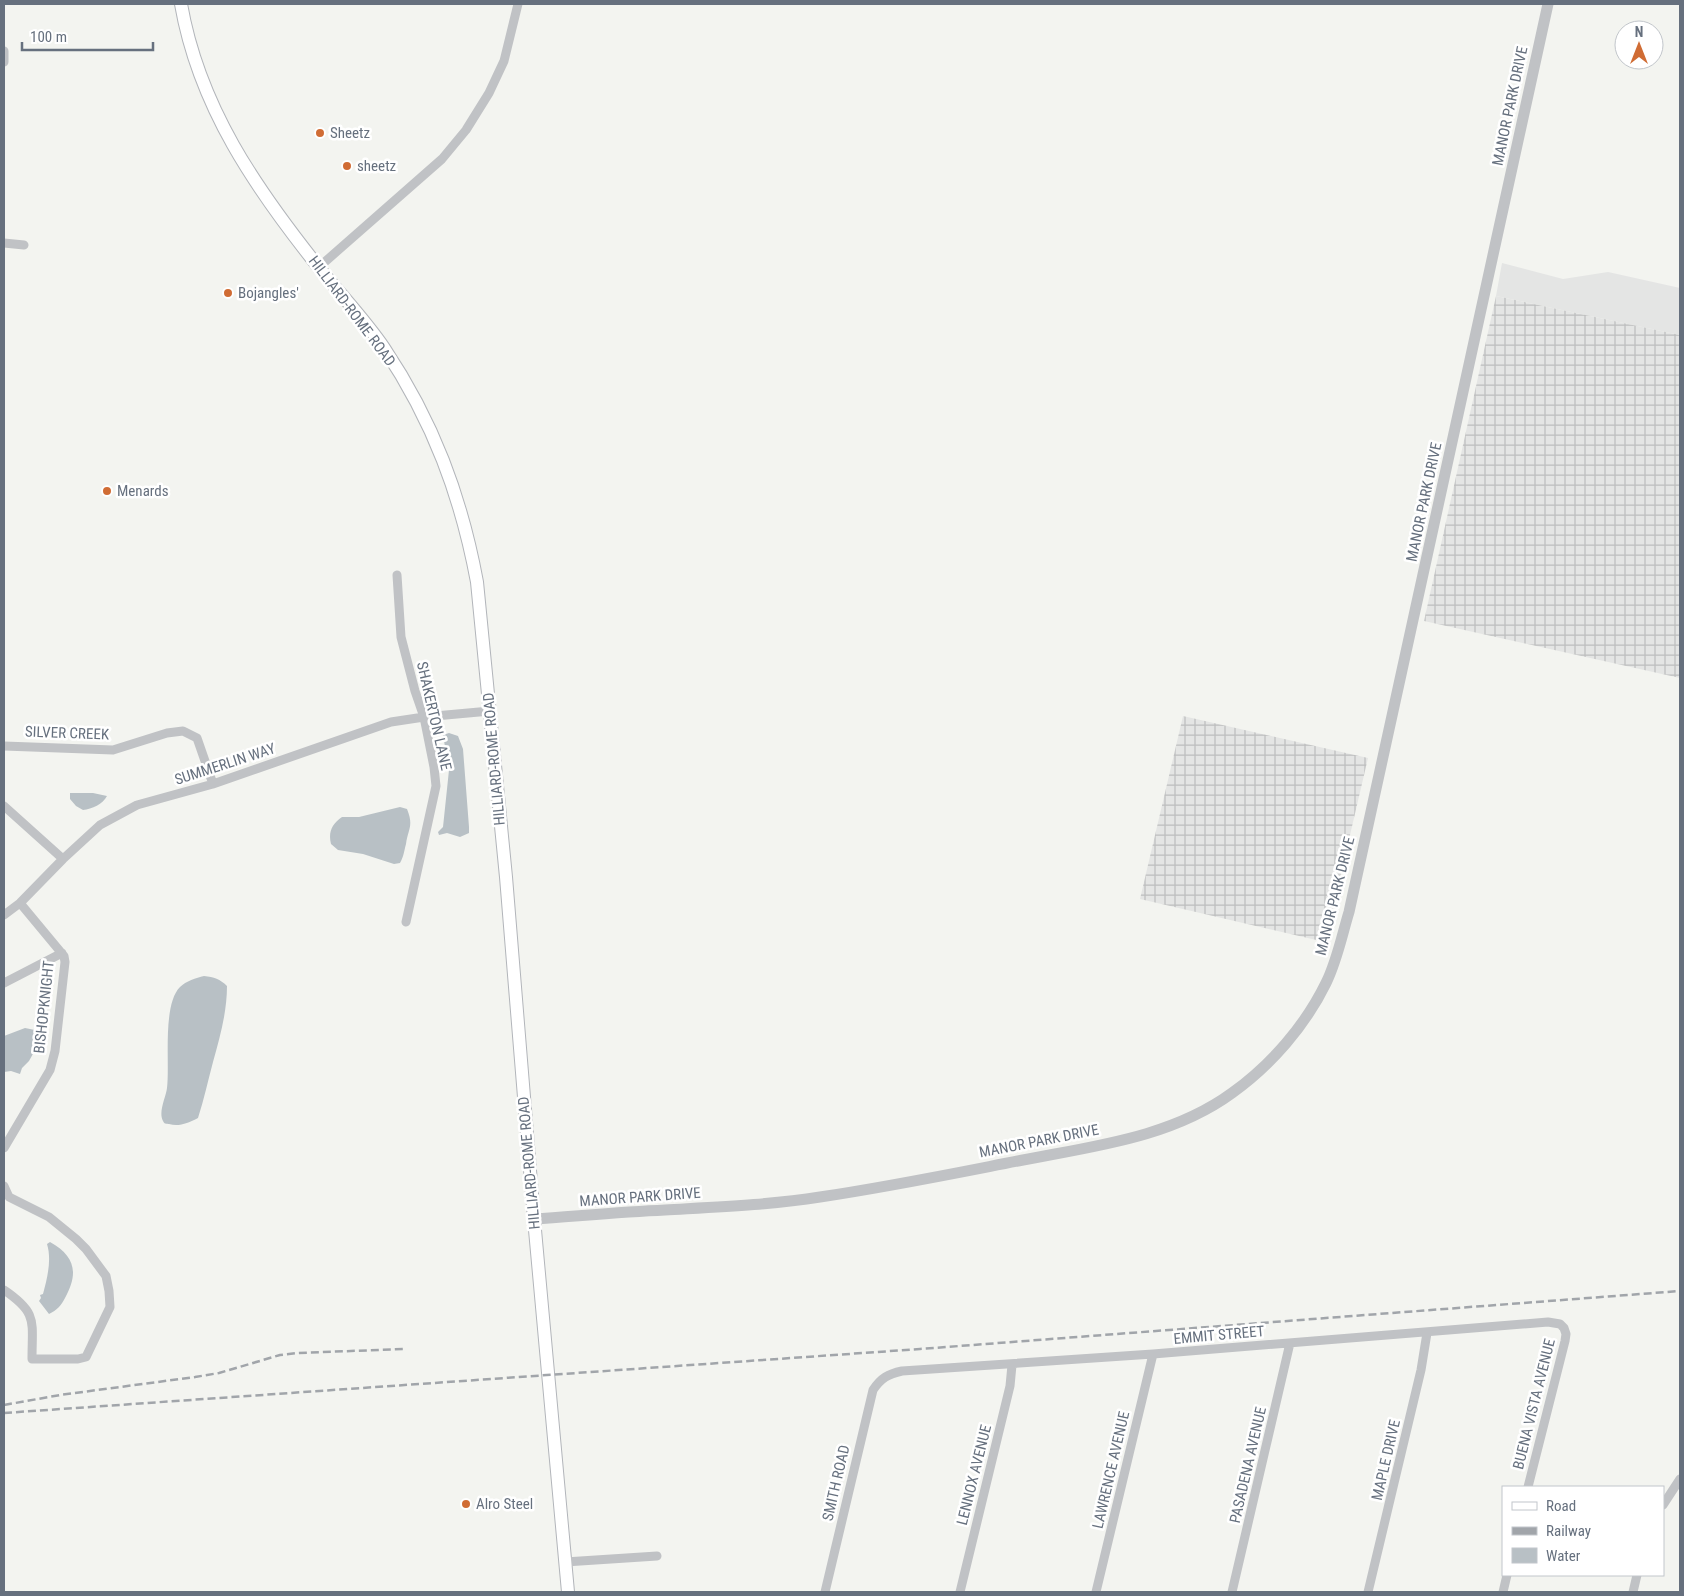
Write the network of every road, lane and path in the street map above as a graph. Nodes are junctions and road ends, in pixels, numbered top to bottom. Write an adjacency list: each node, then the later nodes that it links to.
1 (181, 4): 8 (main road, HILLIARD-ROME ROAD)
2 (518, 4): 8 (street)
3 (1548, 4): 24 (street, MANOR PARK DRIVE)
4 (4, 51): 5 (street)
5 (4, 62)
6 (4, 243): 7 (street)
7 (24, 245)
8 (319, 267): 10 (main road, HILLIARD-ROME ROAD)
9 (397, 574): 11 (street, SHAKERTON LANE)
10 (490, 711): 11 (street, SUMMERLIN WAY); 24 (main road, HILLIARD-ROME ROAD)
11 (424, 717): 13 (street, SUMMERLIN WAY); 18 (street, SHAKERTON LANE)
12 (4, 746): 13 (street, SILVER CREEK)
13 (213, 784): 15 (street, SUMMERLIN WAY)
14 (4, 806): 15 (street)
15 (63, 859): 16 (street, SUMMERLIN WAY)
16 (20, 903): 17 (street, SUMMERLIN WAY); 19 (street, BISHOPKNIGHT)
17 (4, 915)
18 (406, 922)
19 (62, 953): 20 (street); 21 (street, BISHOPKNIGHT)
20 (4, 983)
21 (4, 1148)
22 (4, 1186): 23 (street)
23 (6, 1200): 25 (street)
24 (534, 1219): 36 (main road, HILLIARD-ROME ROAD)
25 (4, 1290)
26 (1564, 1328): 27 (street, EMMIT STREET); 33 (street, BUENA VISTA AVENUE)
27 (1427, 1333): 28 (street, EMMIT STREET); 44 (street, MAPLE DRIVE)
28 (1290, 1343): 29 (street, EMMIT STREET); 43 (street, PASADENA AVENUE)
29 (1153, 1354): 30 (street, EMMIT STREET); 42 (street, LAWRENCE AVENUE)
30 (1012, 1364): 31 (street, EMMIT STREET); 41 (street, LENNOX AVENUE)
31 (879, 1381): 40 (street, SMITH ROAD)
32 (1680, 1479): 34 (street)
33 (1528, 1486)
34 (1664, 1503)
35 (657, 1556): 36 (street)
36 (565, 1562): 39 (main road, HILLIARD-ROME ROAD)
37 (1507, 1576): 45 (street)
38 (1637, 1576): 46 (street)
39 (568, 1592)
40 (825, 1592)
41 (960, 1592)
42 (1096, 1592)
43 (1232, 1592)
44 (1368, 1592)
45 (1503, 1592)
46 (1633, 1592)

